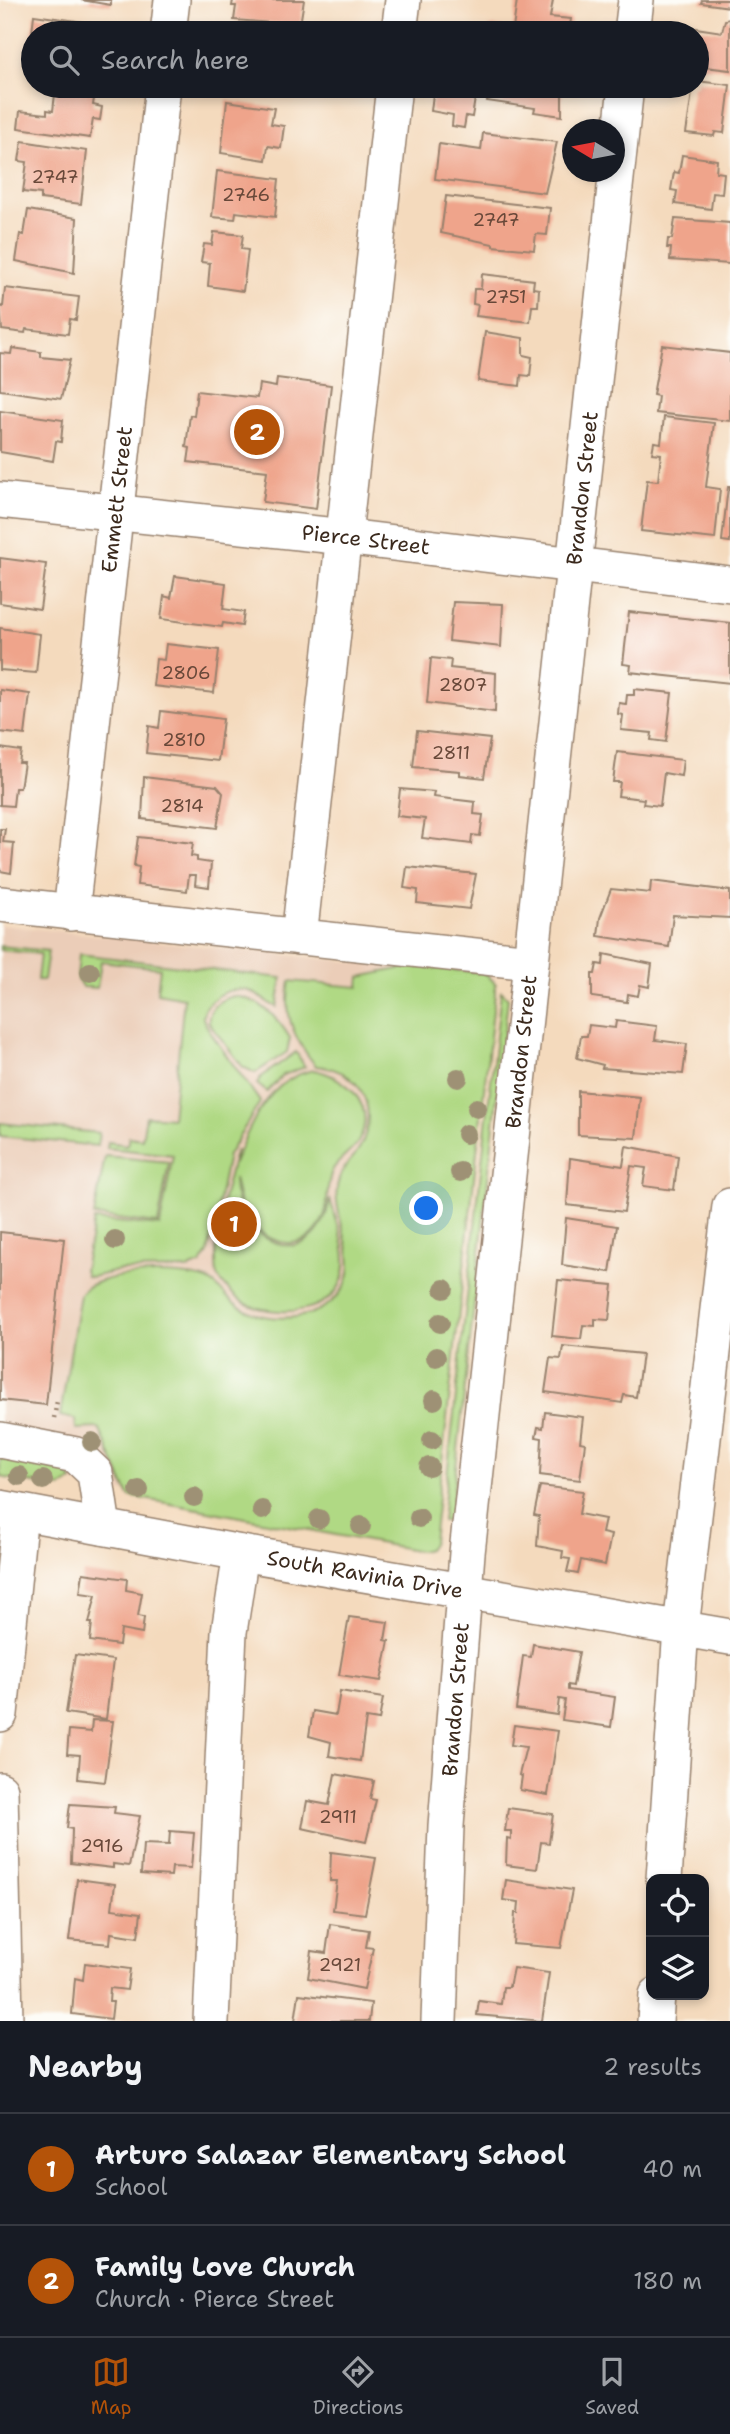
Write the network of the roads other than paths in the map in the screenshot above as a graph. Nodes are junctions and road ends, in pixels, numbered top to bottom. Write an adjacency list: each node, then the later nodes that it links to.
1 (172, 0): 4 (street)
2 (403, 0): 5 (street)
3 (636, 0): 6 (street)
4 (170, 21)
5 (400, 21)
6 (633, 21)
7 (162, 98): 11 (street, Emmett Street)
8 (393, 98): 12 (street)
9 (625, 98): 13 (street, Brandon Street)
10 (0, 500): 11 (street, Pierce Street)
11 (116, 514): 12 (street, Pierce Street); 16 (street, Emmett Street)
12 (345, 537): 13 (street, Pierce Street); 17 (street)
13 (574, 564): 14 (street, Pierce Street); 18 (street, Brandon Street)
14 (730, 584)
15 (0, 904): 16 (street)
16 (71, 913): 17 (street)
17 (299, 937): 18 (street)
18 (531, 962): 24 (street, Brandon Street)
19 (730, 1206): 25 (street)
20 (0, 1440): 22 (street)
21 (10, 1510): 22 (street, South Ravinia Drive); 27 (street)
22 (103, 1527): 23 (street, South Ravinia Drive)
23 (241, 1553): 24 (street, South Ravinia Drive); 32 (street)
24 (463, 1592): 25 (street, South Ravinia Drive); 33 (street, Brandon Street)
25 (681, 1628): 26 (street, South Ravinia Drive); 29 (street)
26 (730, 1637)
27 (0, 1714)
28 (0, 1790): 31 (street)
29 (664, 1874)
30 (657, 2000): 34 (street)
31 (5, 2021)
32 (211, 2021)
33 (439, 2021)
34 (655, 2021)

